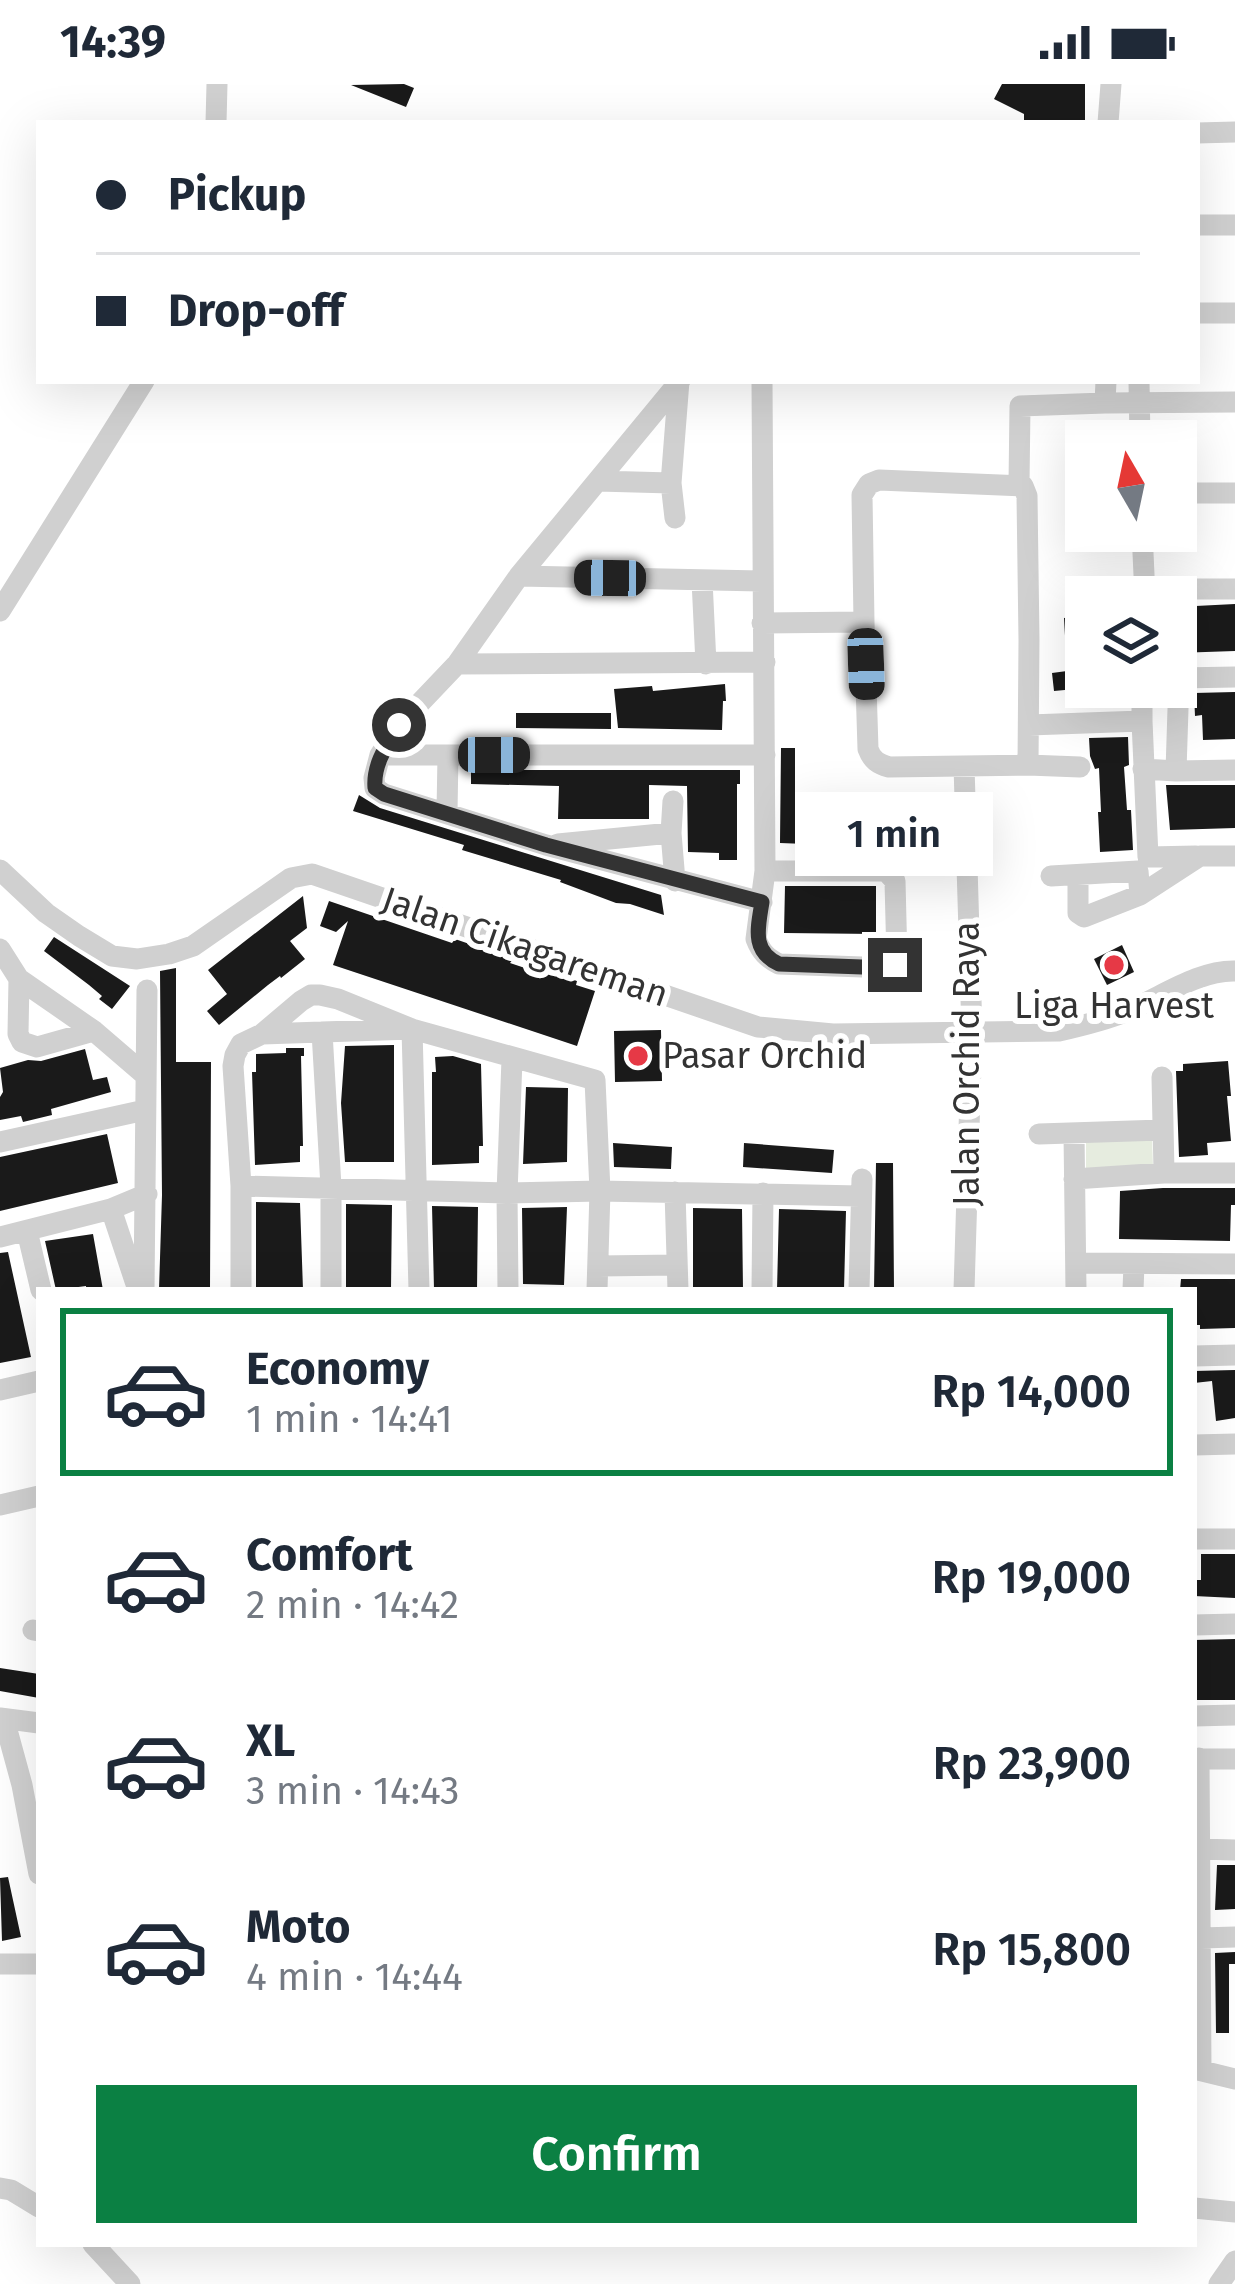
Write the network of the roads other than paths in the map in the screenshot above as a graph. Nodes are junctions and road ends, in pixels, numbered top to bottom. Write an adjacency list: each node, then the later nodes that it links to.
1 (217, 84): 3 (street)
2 (1111, 84): 4 (street)
3 (216, 120)
4 (1108, 120)
5 (1235, 132): 6 (street)
6 (1200, 133)
7 (1200, 225): 8 (street)
8 (1235, 225)
9 (1200, 313): 10 (street)
10 (1235, 313)
11 (142, 384): 31 (street)
12 (678, 384): 20 (street)
13 (680, 384): 21 (street)
14 (762, 384): 28 (street)
15 (1020, 384): 19 (street)
16 (1106, 392): 17 (street); 19 (street)
17 (1138, 392): 18 (street)
18 (1235, 402)
19 (1020, 406): 22 (street)
20 (598, 482): 21 (street); 26 (street)
21 (671, 483): 25 (street)
22 (1019, 484): 33 (street); 42 (street)
23 (1197, 493): 24 (street)
24 (1235, 493)
25 (675, 518)
26 (519, 576): 27 (street); 35 (street)
27 (702, 580): 28 (street); 36 (street)
28 (761, 581): 32 (street)
29 (1235, 589): 30 (street)
30 (1197, 591)
31 (0, 610)
32 (762, 622): 33 (street); 34 (street)
33 (864, 622): 47 (street)
34 (765, 662): 36 (street); 45 (street)
35 (457, 664): 36 (street); 43 (street)
36 (706, 664)
37 (1235, 677): 38 (street)
38 (1197, 678)
39 (1142, 708): 41 (street)
40 (1177, 708): 51 (street)
41 (1142, 721): 42 (street); 49 (street)
42 (1029, 725): 46 (street)
43 (380, 755): 44 (street); 53 (street)
44 (448, 755): 45 (street); 53 (street)
45 (765, 755): 60 (street)
46 (1028, 765): 47 (street); 48 (street)
47 (964, 766): 73 (street, Jalan Orchid Raya)
48 (1080, 767)
49 (1143, 770): 51 (street); 58 (street)
50 (1235, 770): 51 (street)
51 (1176, 771)
52 (673, 801): 54 (street)
53 (447, 812): 55 (street)
54 (671, 833): 55 (street); 63 (street)
55 (546, 845): 63 (street)
56 (1200, 856): 57 (street); 58 (street); 64 (street)
57 (1235, 856)
58 (1143, 864): 61 (street); 64 (street)
59 (0, 870): 73 (street, Jalan Cikagareman)
60 (765, 871): 65 (street); 65 (street)
61 (1078, 875): 62 (street); 64 (street)
62 (1051, 876)
63 (675, 881): 65 (street)
64 (1140, 895)
65 (762, 902)
66 (0, 949): 68 (street)
67 (1235, 971): 73 (street, Jalan Cikagareman)
68 (19, 979): 71 (street); 71 (street)
69 (147, 990): 76 (street)
70 (412, 1029): 72 (street); 74 (street); 75 (street); 88 (street)
71 (94, 1031): 76 (street)
72 (322, 1032): 74 (street); 87 (street)
73 (972, 1032): 113 (street, Jalan Orchid Raya)
74 (262, 1034): 86 (street)
75 (512, 1059): 89 (street); 91 (street)
76 (145, 1074): 78 (street)
77 (1162, 1077): 79 (street)
78 (145, 1110): 82 (street); 93 (street)
79 (1162, 1130): 81 (street); 83 (street)
80 (1039, 1134): 81 (street)
81 (1074, 1134): 85 (street)
82 (0, 1142)
83 (1164, 1173): 84 (street); 85 (street)
84 (1235, 1173)
85 (1074, 1179): 97 (street)
86 (241, 1186): 87 (street); 105 (street)
87 (331, 1187): 88 (street); 106 (street)
88 (417, 1190): 91 (street); 107 (street)
89 (600, 1191): 90 (street); 91 (street); 101 (street)
90 (675, 1192): 92 (street); 100 (street)
91 (507, 1193): 108 (street)
92 (763, 1193): 111 (street); 112 (street)
93 (147, 1194): 94 (street); 104 (street)
94 (112, 1209): 95 (street); 103 (street)
95 (27, 1231): 96 (street); 102 (street)
96 (0, 1237)
97 (1077, 1263): 98 (street); 114 (street)
98 (1134, 1264): 99 (street); 115 (street)
99 (1235, 1264)
100 (677, 1265): 101 (street); 110 (street)
101 (598, 1267): 109 (street)
102 (39, 1287)
103 (140, 1287)
104 (141, 1287)
105 (241, 1287)
106 (331, 1287)
107 (419, 1287)
108 (508, 1287)
109 (597, 1287)
110 (679, 1287)
111 (762, 1287)
112 (859, 1287)
113 (964, 1287)
114 (1076, 1287)
115 (1133, 1287)
116 (1235, 1354): 117 (street)
117 (1197, 1356)
118 (36, 1382): 119 (street)
119 (0, 1390)
120 (1235, 1444): 121 (street)
121 (1197, 1445)
122 (36, 1497): 123 (street)
123 (0, 1504)
124 (1197, 1539): 125 (street)
125 (1235, 1540)
126 (1235, 1624): 127 (street)
127 (1197, 1625)
128 (1235, 1715): 129 (street)
129 (1197, 1716)
130 (2, 1718): 131 (street); 134 (street)
131 (36, 1723)
132 (1197, 1758): 133 (street)
133 (1235, 1759)
134 (31, 1784): 136 (street)
135 (1197, 1804): 137 (street)
136 (36, 1840)
137 (1198, 1849): 138 (street); 140 (street)
138 (1235, 1850)
139 (1235, 1937): 140 (street)
140 (1201, 1938): 143 (street)
141 (0, 1964): 142 (street)
142 (36, 1964)
143 (1198, 2069): 144 (street)
144 (1235, 2079)
145 (0, 2188): 146 (street)
146 (36, 2205)
147 (1197, 2208): 148 (street)
148 (1235, 2212)
149 (96, 2247): 151 (street)
150 (1235, 2261): 152 (street)
151 (130, 2284)
152 (1220, 2284)

